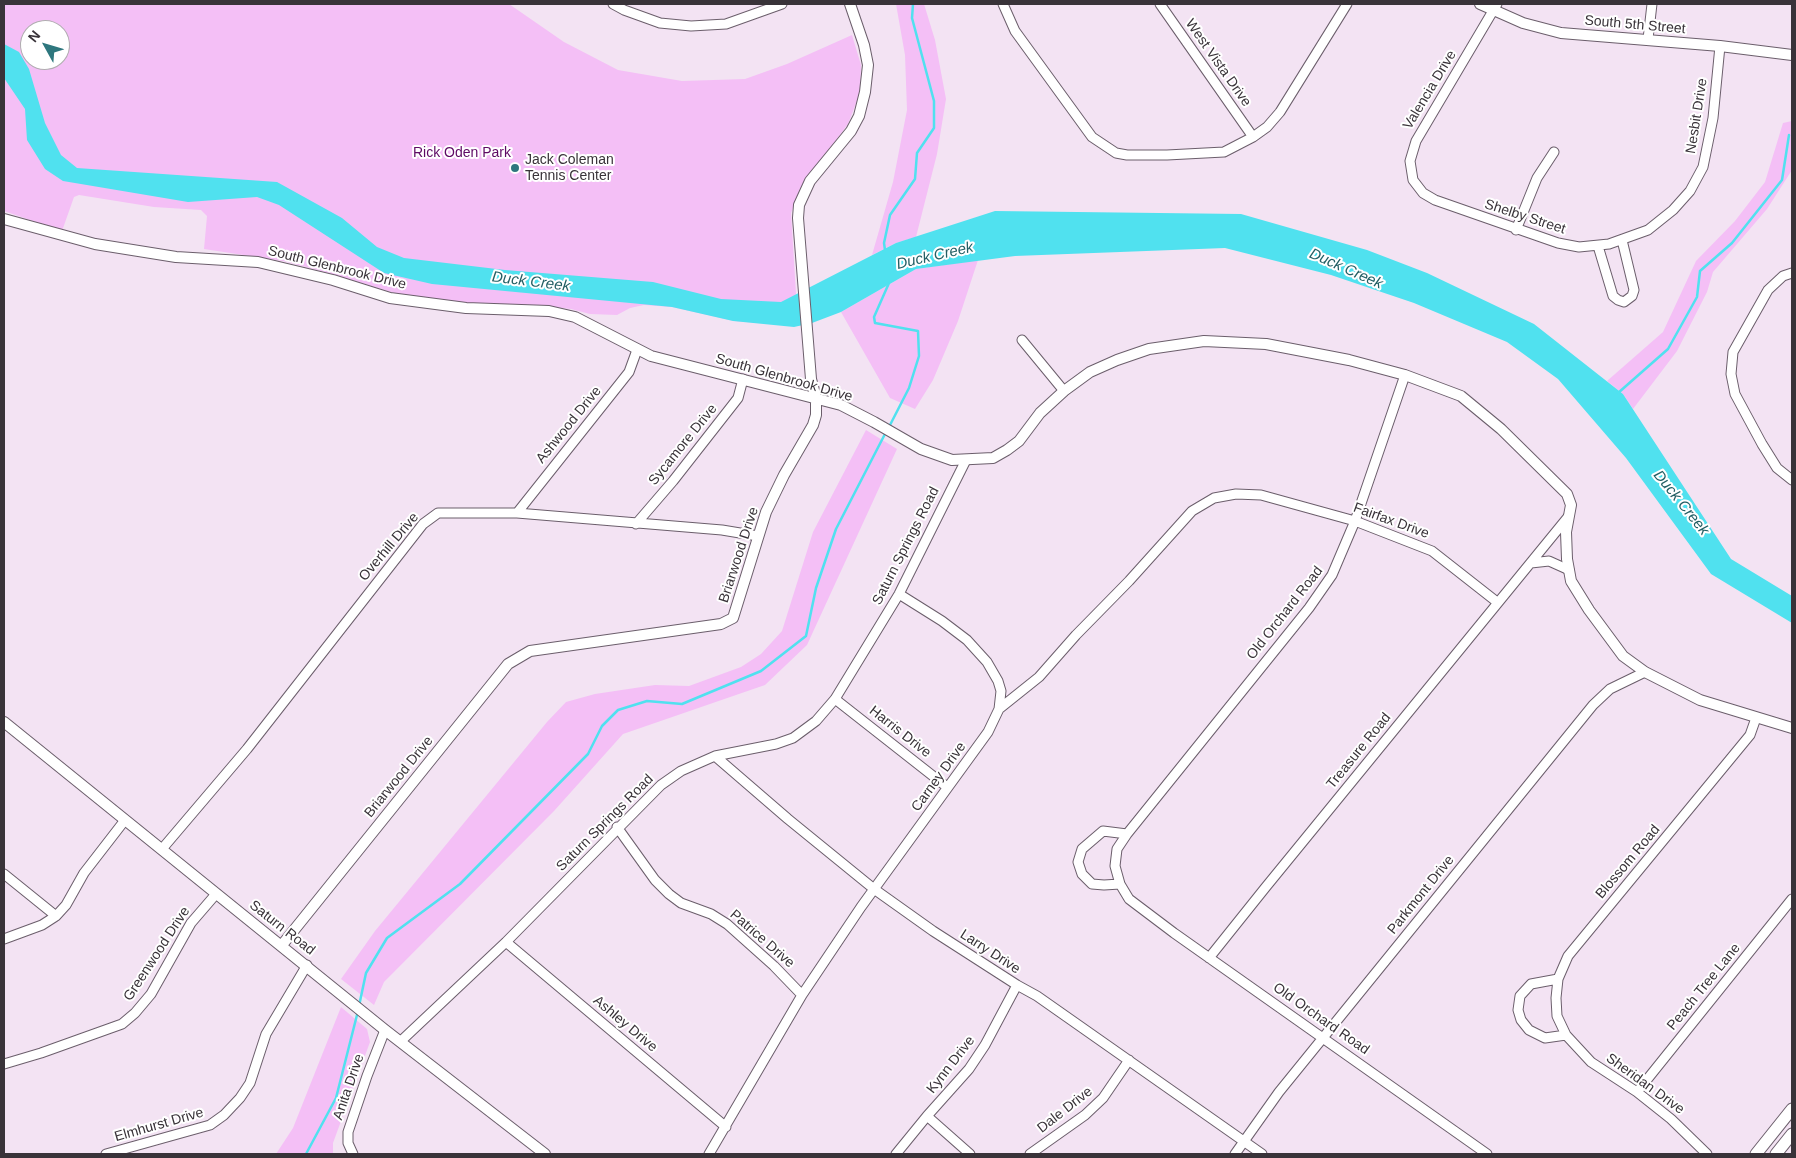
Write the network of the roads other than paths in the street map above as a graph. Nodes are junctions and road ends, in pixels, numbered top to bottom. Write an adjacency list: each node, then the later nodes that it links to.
1 (613, 4): 2 (street)
2 (782, 4)
3 (850, 4): 26 (street, Briarwood Drive)
4 (1003, 4): 13 (street)
5 (1160, 4): 13 (street, West Vista Drive)
6 (1347, 4): 13 (street)
7 (1480, 4): 9 (street, South 5th Street)
8 (1652, 4): 10 (street)
9 (1495, 7): 10 (street, South 5th Street); 15 (street, Valencia Drive)
10 (1648, 39): 11 (street, South 5th Street)
11 (1720, 46): 12 (street, South 5th Street); 18 (street, Nesbit Drive)
12 (1792, 55)
13 (1254, 137)
14 (1554, 152): 17 (street)
15 (1423, 193): 17 (street, Shelby Street)
16 (4, 219): 22 (street, South Glenbrook Drive)
17 (1516, 230): 19 (street, Shelby Street)
18 (1622, 240): 19 (street, Shelby Street); 19 (street)
19 (1598, 246)
20 (1792, 273): 28 (street)
21 (1022, 340): 25 (street)
22 (637, 350): 24 (street, South Glenbrook Drive); 30 (street, Ashwood Drive)
23 (1405, 375): 25 (street, South Glenbrook Drive); 31 (street, South Glenbrook Drive); 32 (street, Old Orchard Road)
24 (743, 379): 26 (street, South Glenbrook Drive); 33 (street, Sycamore Drive)
25 (1064, 391): 27 (street, South Glenbrook Drive)
26 (816, 398): 27 (street, South Glenbrook Drive); 34 (street, Briarwood Drive)
27 (966, 460): 37 (street, Saturn Springs Road)
28 (1792, 480)
29 (1261, 495): 32 (street, Fairfax Drive); 41 (street, Carney Drive)
30 (517, 513): 33 (street, Overhill Drive); 50 (street, Overhill Drive)
31 (1568, 517): 35 (street, Treasure Road); 36 (street, South Glenbrook Drive)
32 (1355, 522): 38 (street, Fairfax Drive); 49 (street, Old Orchard Road)
33 (636, 524): 34 (street, Overhill Drive)
34 (758, 536): 59 (street, Briarwood Drive)
35 (1531, 563): 36 (street); 38 (street, Treasure Road)
36 (1569, 570): 39 (street, South Glenbrook Drive)
37 (899, 594): 40 (street, Saturn Springs Road); 41 (street)
38 (1497, 602): 60 (street, Treasure Road)
39 (1645, 672): 42 (street, South Glenbrook Drive); 67 (street, Parkmont Drive)
40 (835, 699): 45 (street, Saturn Springs Road); 46 (street, Harris Drive)
41 (999, 709): 46 (street, Carney Drive)
42 (1756, 718): 44 (street, South Glenbrook Drive); 62 (street, Blossom Road)
43 (4, 722): 47 (street, Saturn Road)
44 (1792, 728)
45 (714, 756): 48 (street, Saturn Springs Road); 53 (street, Larry Drive)
46 (947, 787): 53 (street, Carney Drive)
47 (125, 820): 50 (street, Saturn Road); 56 (street)
48 (617, 827): 58 (street, Saturn Springs Road); 64 (street, Patrice Drive)
49 (1127, 834): 52 (street, Old Orchard Road); 52 (street)
50 (162, 849): 54 (street, Saturn Road)
51 (4, 874): 56 (street)
52 (1120, 884): 60 (street, Old Orchard Road)
53 (874, 889): 63 (street, Larry Drive); 64 (street, Carney Drive)
54 (216, 894): 59 (street, Saturn Road); 70 (street, Greenwood Drive)
55 (1792, 899): 71 (street, Peach Tree Lane)
56 (56, 916): 57 (street)
57 (4, 939)
58 (506, 942): 68 (street, Saturn Springs Road); 74 (street, Ashley Drive)
59 (282, 945): 61 (street, Saturn Road)
60 (1209, 958): 67 (street, Old Orchard Road)
61 (306, 965): 65 (street, Saturn Road); 77 (street, Elmhurst Drive)
62 (1558, 979): 66 (street, Blossom Road); 66 (street)
63 (1017, 985): 69 (street, Larry Drive); 73 (street, Kynn Drive)
64 (802, 995): 74 (street, Carney Drive)
65 (385, 1030): 68 (street, Saturn Road); 78 (street, Anita Drive)
66 (1566, 1036): 71 (street, Sheridan Drive)
67 (1324, 1038): 76 (street, Parkmont Drive); 86 (street, Old Orchard Road)
68 (401, 1042): 79 (street, Saturn Road)
69 (1129, 1060): 76 (street, Larry Drive); 83 (street, Dale Drive)
70 (4, 1064)
71 (1637, 1092): 87 (street, Sheridan Drive)
72 (1792, 1109): 88 (main road)
73 (927, 1116): 81 (street, Kynn Drive); 82 (street)
74 (726, 1127): 80 (street, Carney Drive)
75 (1792, 1134): 89 (main road)
76 (1244, 1142): 84 (street, Parkmont Drive); 85 (street, Larry Drive)
77 (106, 1154)
78 (353, 1154)
79 (545, 1154)
80 (709, 1154)
81 (896, 1154)
82 (970, 1154)
83 (1030, 1154)
84 (1235, 1154)
85 (1262, 1154)
86 (1487, 1154)
87 (1708, 1154)
88 (1756, 1154)
89 (1776, 1154)

